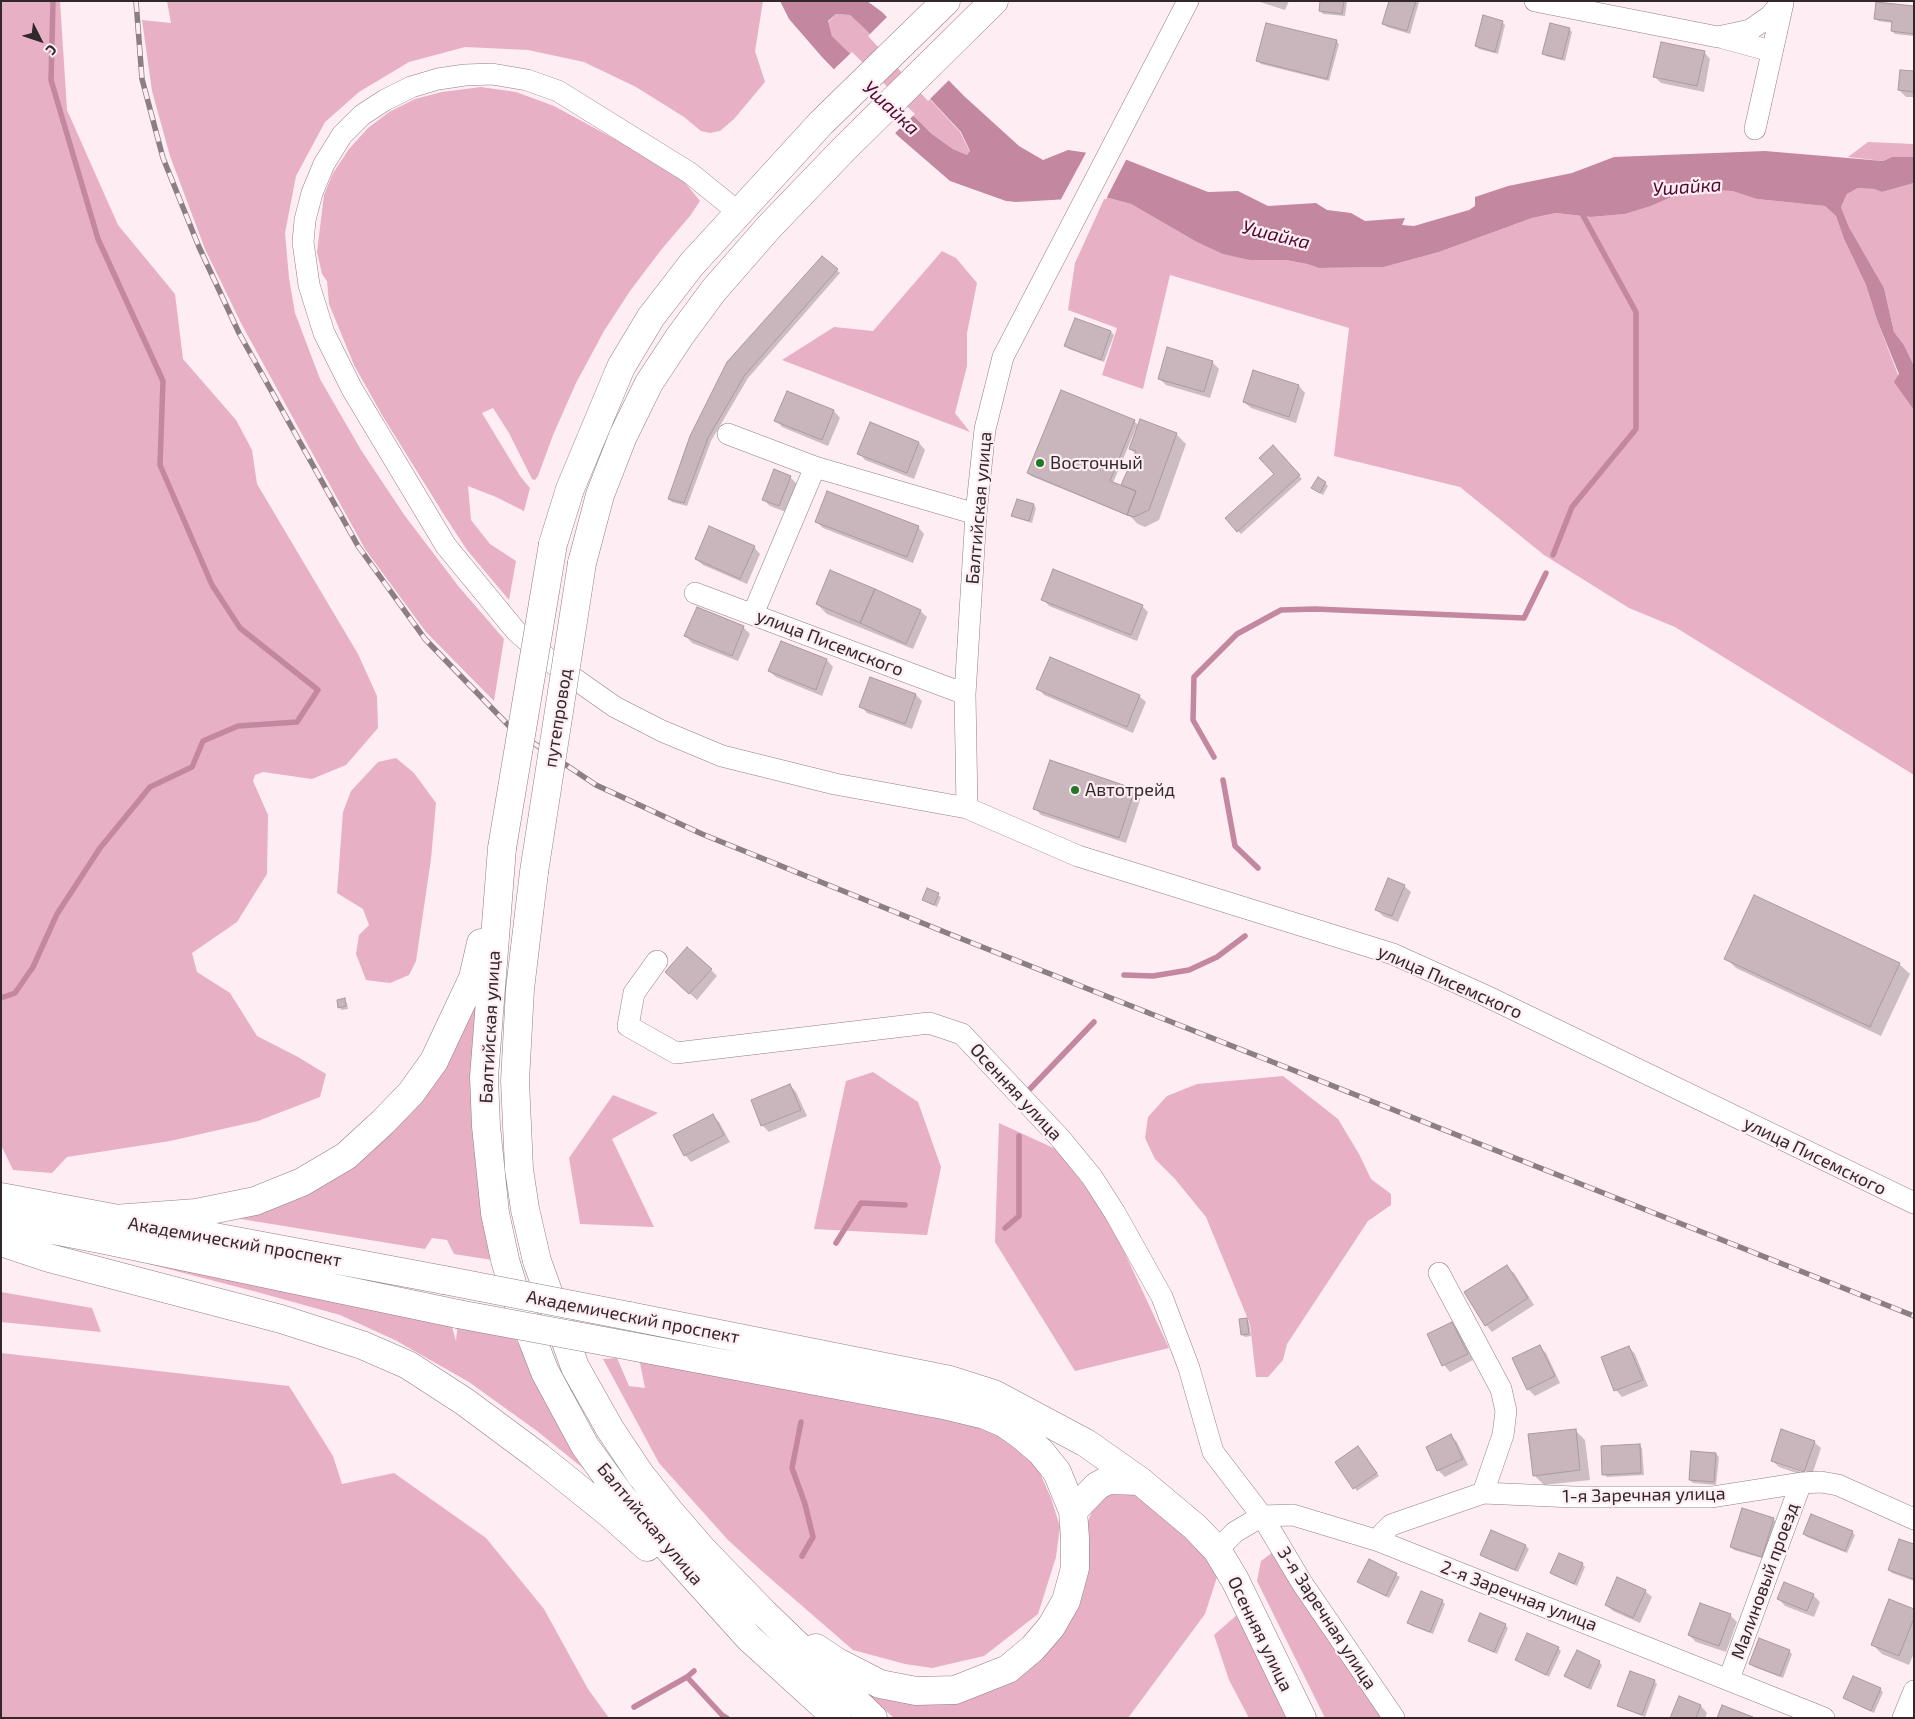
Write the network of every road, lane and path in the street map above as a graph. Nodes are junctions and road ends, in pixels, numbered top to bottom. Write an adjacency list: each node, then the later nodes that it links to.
1 (946, 1): 9 (main road)
2 (994, 1): 18 (main road, путепровод, bridge)
3 (1188, 1): 12 (street, Балтийская улица)
4 (1535, 1): 6 (street)
5 (1783, 1): 6 (street); 7 (street)
6 (1718, 37): 7 (street)
7 (1771, 51): 8 (street)
8 (1756, 129)
9 (738, 212): 16 (street, улица Писемского); 17 (main road, путепровод, bridge)
10 (728, 434): 11 (street)
11 (815, 466): 12 (street); 14 (street)
12 (976, 514): 15 (street, Балтийская улица)
13 (695, 593): 14 (street, улица Писемского)
14 (753, 614): 15 (street, улица Писемского)
15 (965, 694): 16 (street, Балтийская улица)
16 (967, 808): 21 (street, улица Писемского)
17 (501, 861): 23 (main road); 35 (main road, Балтийская улица)
18 (534, 872): 34 (main road, Балтийская улица)
19 (657, 962): 30 (street, Осенняя улица)
20 (1, 1198): 23 (main road, Академический проспект)
21 (1914, 1203)
22 (1, 1220): 23 (main road, Академический проспект)
23 (109, 1230): 26 (main road, Академический проспект, bridge); 29 (main road, Академический проспект, bridge)
24 (1, 1242): 35 (main road)
25 (1439, 1273): 28 (street)
26 (1140, 1482): 29 (main road); 33 (main road, Академический проспект)
27 (1801, 1483): 28 (street, 1-я Заречная улица); 31 (street, 1-я Заречная улица); 36 (street, Малиновый проезд)
28 (1483, 1494): 32 (street, 1-я Заречная улица)
29 (1073, 1511): 34 (main road, Академический проспект)
30 (1262, 1516): 32 (street, 2-я Заречная улица); 33 (street, 2-я Заречная улица); 41 (street, 3-я Заречная улица)
31 (1914, 1519)
32 (1379, 1542): 36 (street, 2-я Заречная улица)
33 (1217, 1550): 40 (main road, Осенняя улица)
34 (764, 1613): 39 (main road, Балтийская улица)
35 (749, 1638): 38 (main road, Балтийская улица)
36 (1729, 1679): 42 (street, 2-я Заречная улица)
37 (1914, 1691): 43 (street)
38 (837, 1718)
39 (874, 1718)
40 (1302, 1718)
41 (1394, 1718)
42 (1824, 1718)
43 (1903, 1718)

